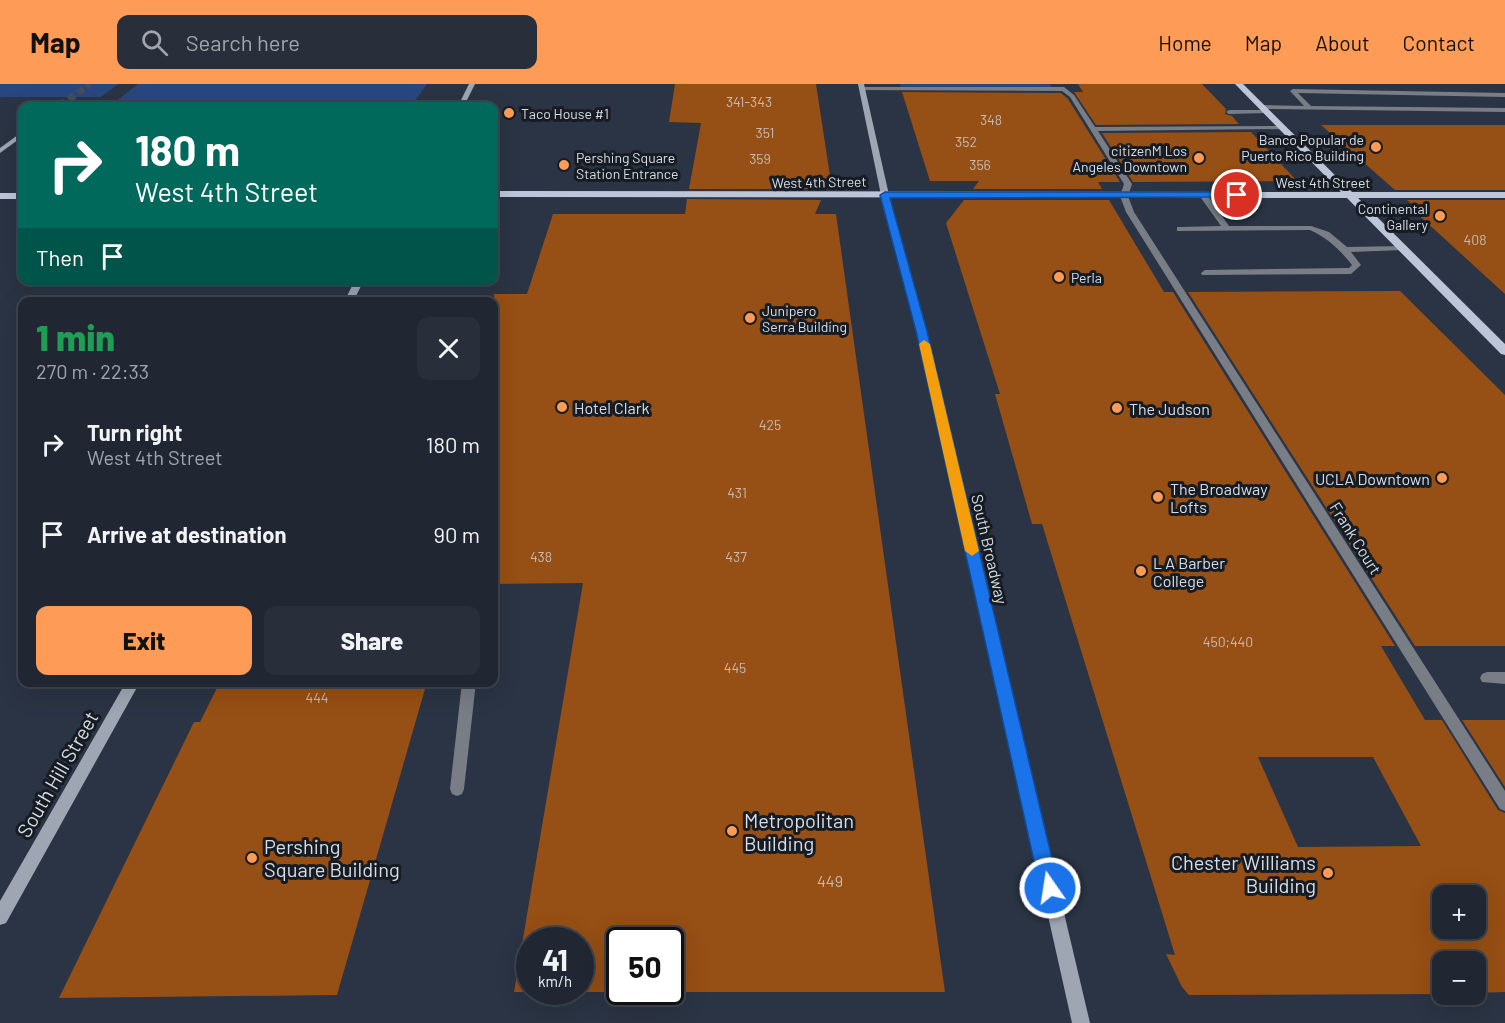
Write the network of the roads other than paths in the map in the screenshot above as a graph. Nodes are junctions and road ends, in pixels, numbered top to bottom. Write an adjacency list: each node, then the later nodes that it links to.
1 (472, 84): 8 (main road)
2 (1239, 84): 11 (main road)
3 (861, 86): 4 (lane); 18 (main road, South Broadway)
4 (1064, 89): 5 (lane); 14 (lane)
5 (1073, 89)
6 (1486, 95): 7 (lane); 9 (lane); 10 (lane)
7 (1505, 95)
8 (462, 102)
9 (1310, 108): 10 (lane); 11 (lane)
10 (1505, 108)
11 (1264, 109): 12 (lane); 13 (main road)
12 (1229, 112)
13 (1282, 127): 14 (lane); 20 (main road)
14 (1093, 129): 24 (lane, Frank Court)
15 (18, 137): 16 (main road)
16 (0, 152)
17 (498, 194): 18 (main road, West 4th Street)
18 (885, 195): 24 (main road, West 4th Street); 38 (main road, South Broadway)
19 (1203, 195): 20 (main road, West 4th Street); 24 (main road, West 4th Street); 26 (lane)
20 (1348, 195): 21 (main road, West 4th Street); 27 (main road)
21 (1505, 195)
22 (0, 196): 23 (main road)
23 (18, 196)
24 (1124, 196): 36 (lane, Frank Court)
25 (1180, 229): 26 (lane)
26 (1227, 229): 28 (lane)
27 (1403, 248): 28 (lane); 30 (main road)
28 (1345, 250): 29 (lane)
29 (1205, 273)
30 (1505, 351)
31 (1487, 678): 32 (lane)
32 (1505, 678)
33 (130, 687): 37 (main road, South Hill Street)
34 (468, 687): 35 (lane)
35 (457, 789)
36 (1505, 804)
37 (0, 917)
38 (1081, 1023)

